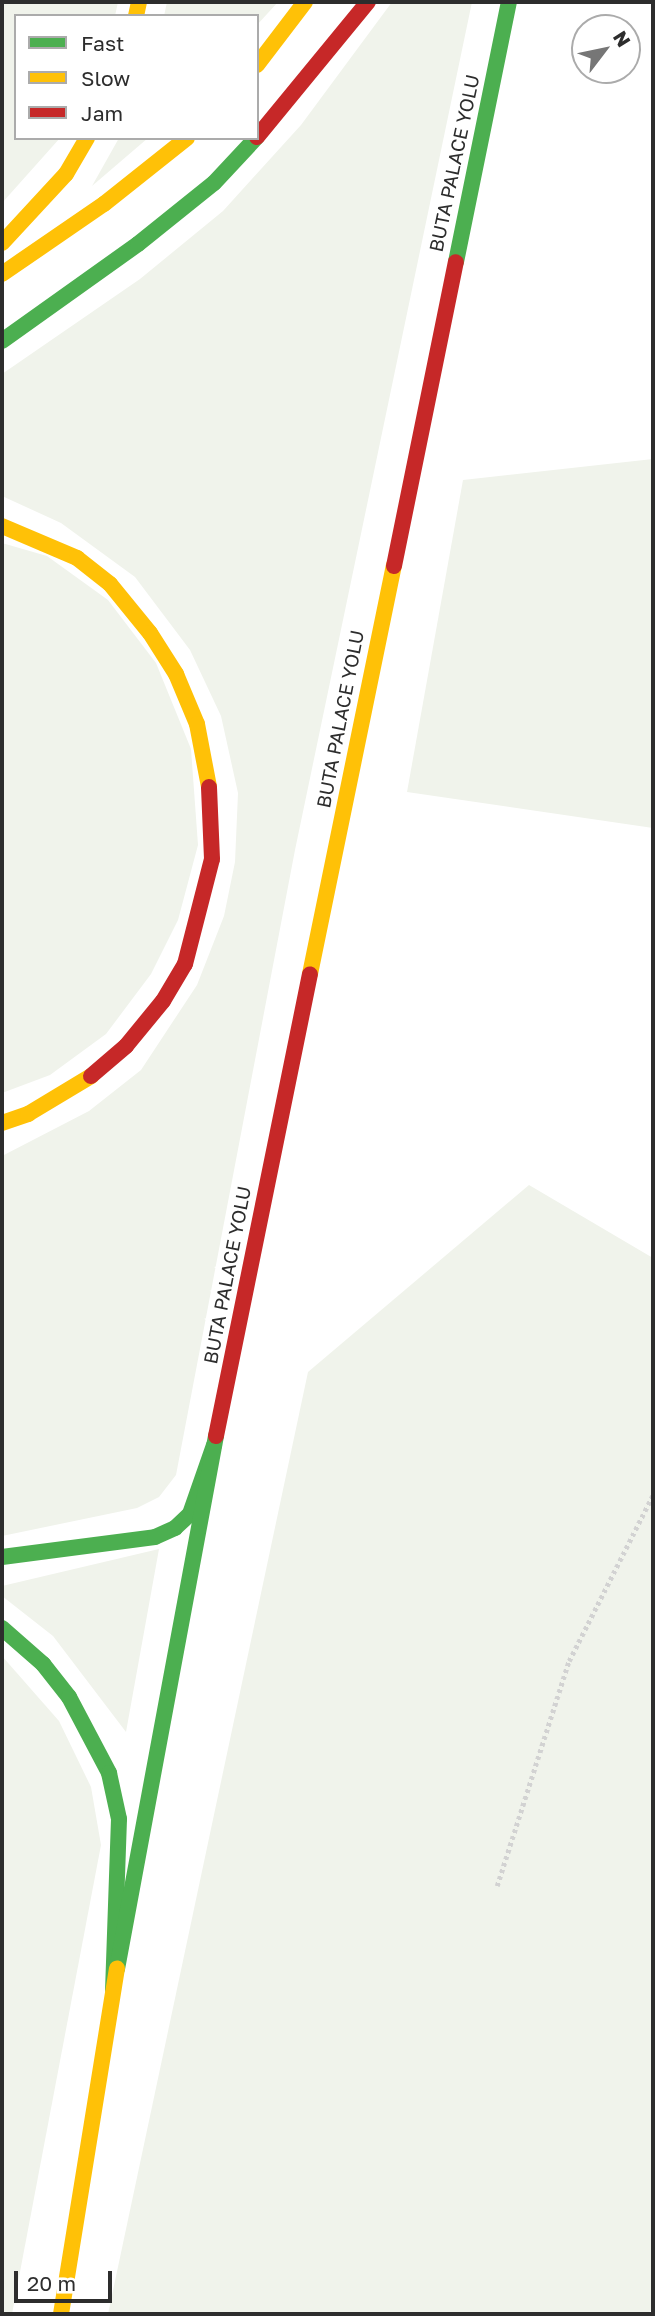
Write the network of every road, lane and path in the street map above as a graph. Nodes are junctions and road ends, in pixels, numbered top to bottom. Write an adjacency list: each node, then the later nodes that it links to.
1 (305, 2): 4 (main road)
2 (368, 2): 5 (main road)
3 (509, 2): 14 (main road, BUTA PALACE YOLU)
4 (259, 62)
5 (259, 136)
6 (87, 140): 9 (main road)
7 (184, 140): 10 (main road)
8 (255, 140): 11 (main road)
9 (2, 243)
10 (2, 274)
11 (2, 341)
12 (2, 526): 13 (main road)
13 (2, 1123)
14 (214, 1445): 16 (main road); 19 (main road)
15 (653, 1494): 18 (path)
16 (2, 1557)
17 (2, 1628): 19 (main road)
18 (497, 1886)
19 (113, 1990): 20 (main road)
20 (61, 2314)

